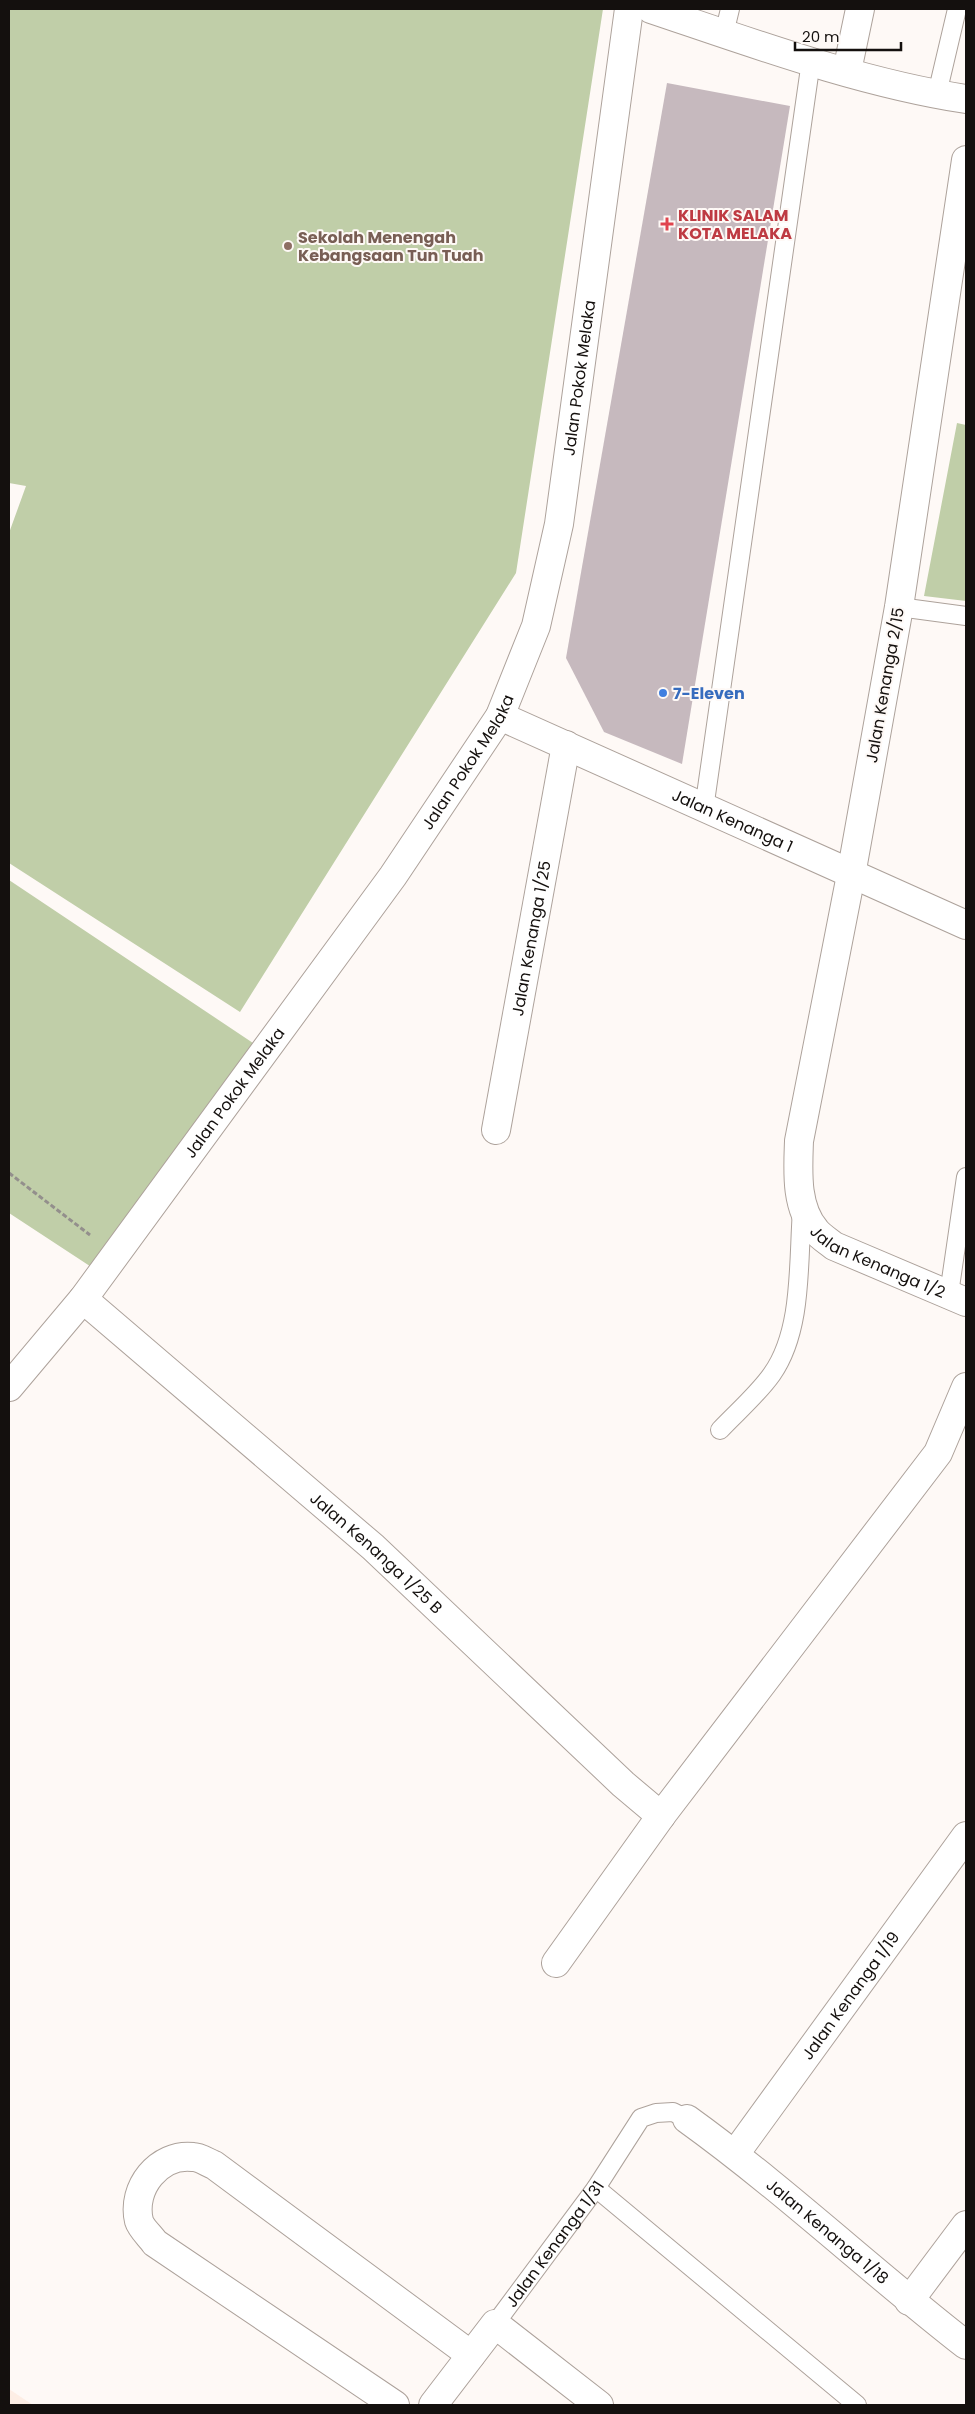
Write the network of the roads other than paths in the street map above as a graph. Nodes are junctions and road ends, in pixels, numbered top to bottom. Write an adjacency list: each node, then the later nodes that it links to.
1 (630, 9): 13 (street, Jalan Pokok Melaka)
2 (651, 9): 5 (street)
3 (860, 9): 7 (street)
4 (957, 9): 8 (lane)
5 (727, 21): 6 (street)
6 (811, 61): 7 (street); 15 (lane)
7 (847, 71): 8 (street)
8 (937, 94): 9 (street)
9 (966, 99)
10 (966, 160): 11 (street, Jalan Kenanga 2/15)
11 (899, 608): 12 (lane); 16 (street, Jalan Kenanga 2/15)
12 (966, 616)
13 (500, 716): 14 (street, Jalan Kenanga 1); 22 (street, Jalan Pokok Melaka)
14 (566, 745): 15 (street, Jalan Kenanga 1); 18 (street, Jalan Kenanga 1/25)
15 (704, 809): 16 (street, Jalan Kenanga 1)
16 (851, 875): 17 (street, Jalan Kenanga 1); 20 (street, Jalan Kenanga 2/15)
17 (966, 925)
18 (496, 1130)
19 (966, 1177): 21 (lane)
20 (802, 1207): 21 (street, Jalan Kenanga 1/2); 25 (lane)
21 (958, 1298)
22 (83, 1299): 23 (street, Jalan Pokok Melaka); 26 (street, Jalan Kenanga 1/25 B)
23 (9, 1387)
24 (966, 1387): 26 (street)
25 (720, 1430)
26 (661, 1816): 28 (street)
27 (966, 1836): 30 (street, Jalan Kenanga 1/19)
28 (556, 1963)
29 (687, 2119): 30 (street, Jalan Kenanga 1/18); 31 (lane, Jalan Kenanga 1/31)
30 (735, 2154): 33 (street, Jalan Kenanga 1/18)
31 (596, 2188): 34 (lane, Jalan Kenanga 1/31); 40 (lane)
32 (966, 2226): 33 (street)
33 (909, 2301): 35 (street, Jalan Kenanga 1/18)
34 (495, 2324): 36 (street, Jalan Kenanga 1/31); 39 (street)
35 (966, 2345)
36 (471, 2355): 37 (street); 38 (street, Jalan Kenanga 1/31)
37 (394, 2405)
38 (433, 2405)
39 (599, 2405)
40 (857, 2405)

